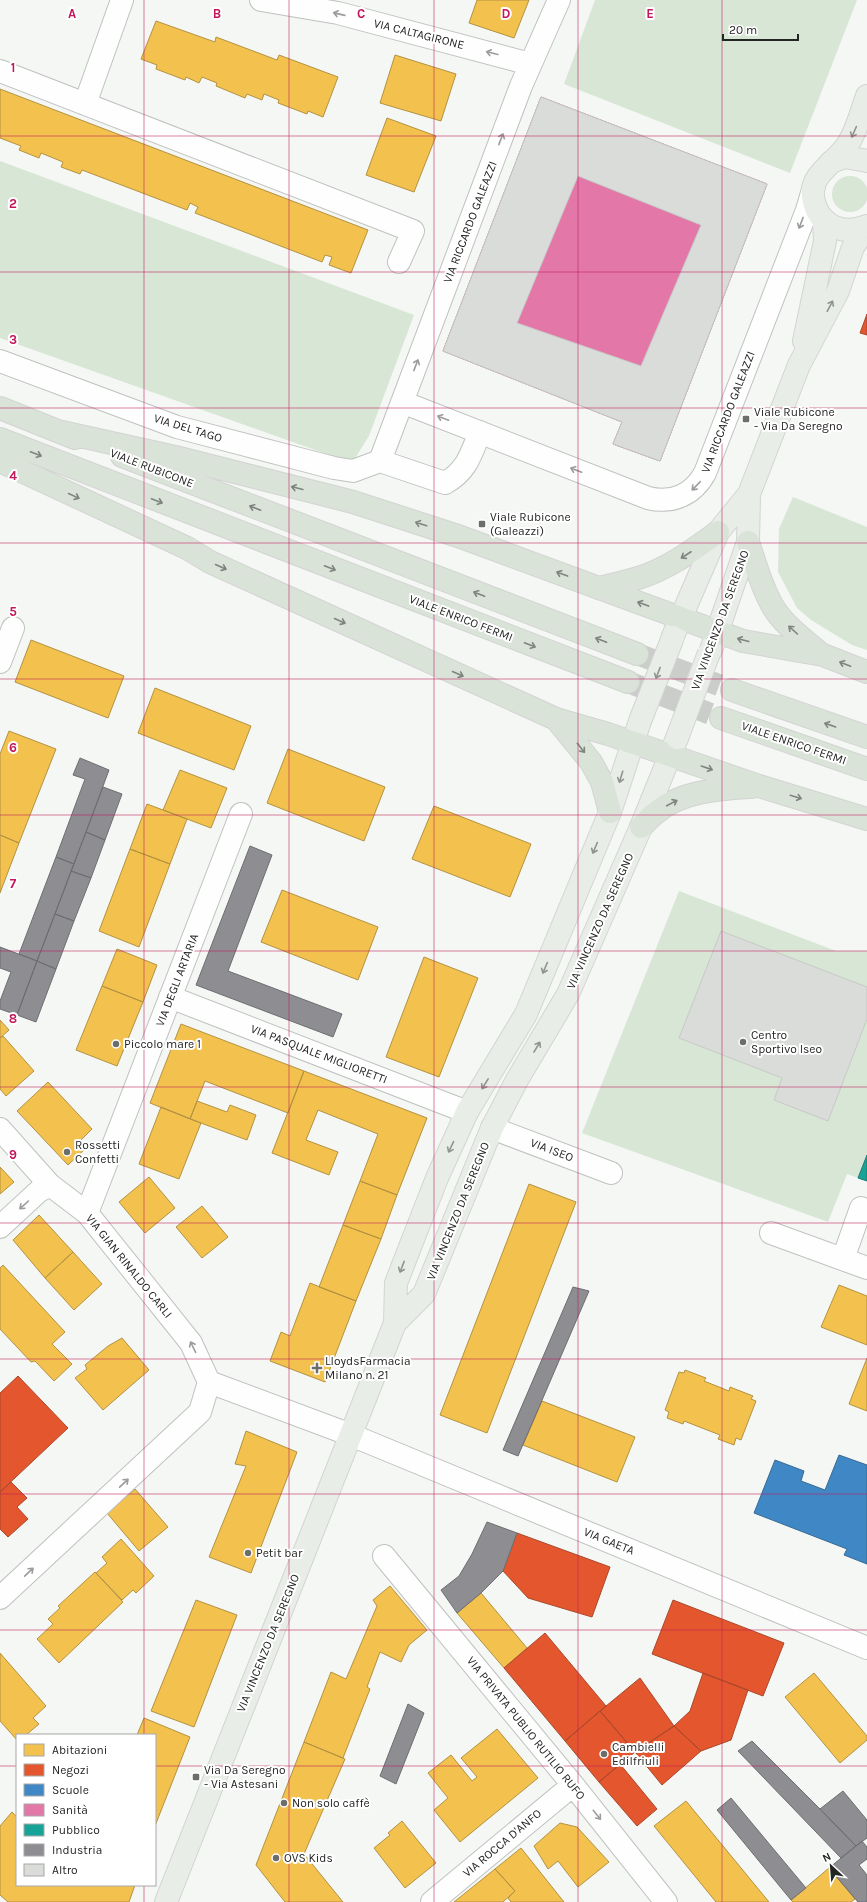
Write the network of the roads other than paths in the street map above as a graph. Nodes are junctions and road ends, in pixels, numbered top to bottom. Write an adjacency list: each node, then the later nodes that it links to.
1 (122, 0): 7 (street)
2 (261, 0): 4 (street, VIA CALTAGIRONE, one-way to 2)
3 (559, 0): 4 (street, VIA RICCARDO GALEAZZI)
4 (530, 64): 16 (street, VIA RICCARDO GALEAZZI, one-way to 4)
5 (0, 71): 7 (street)
6 (867, 96): 9 (main road, one-way to 9)
7 (85, 104): 13 (street)
8 (867, 161): 9 (main road)
9 (831, 162): 10 (main road)
10 (814, 186): 11 (main road); 19 (street, VIA RICCARDO GALEAZZI, one-way to 19)
11 (824, 220): 12 (main road, VIA VINCENZO DA SEREGNO); 15 (main road, VIA VINCENZO DA SEREGNO)
12 (867, 226): 15 (main road, VIA VINCENZO DA SEREGNO, one-way to 12)
13 (399, 262)
14 (0, 361): 21 (street, VIA DEL TAGO)
15 (799, 365): 23 (main road, VIA VINCENZO DA SEREGNO)
16 (402, 402): 19 (street, VIA RICCARDO GALEAZZI, one-way to 16); 21 (street, VIA RICCARDO GALEAZZI)
17 (0, 408): 18 (highway, VIALE RUBICONE)
18 (62, 432): 26 (highway, one-way to 18); 30 (highway, VIALE RUBICONE, one-way to 18)
19 (480, 432): 21 (street)
20 (0, 439): 34 (highway, VIALE ENRICO FERMI, one-way to 34)
21 (380, 461)
22 (0, 462): 37 (highway, one-way to 37)
23 (749, 494): 24 (main road, VIA VINCENZO DA SEREGNO); 25 (main road, VIA VINCENZO DA SEREGNO)
24 (718, 532): 26 (highway, one-way to 26); 27 (main road, VIA VINCENZO DA SEREGNO)
25 (748, 542): 29 (main road, VIA VINCENZO DA SEREGNO); 31 (highway, one-way to 25)
26 (599, 588): 27 (highway, one-way to 26)
27 (676, 627): 29 (highway); 39 (main road, VIA VINCENZO DA SEREGNO, one-way to 39, bridge)
28 (13, 628): 32 (street)
29 (717, 631): 31 (highway, one-way to 29); 40 (main road, VIA VINCENZO DA SEREGNO, bridge)
30 (637, 654)
31 (823, 656): 33 (highway, one-way to 31)
32 (0, 662)
33 (867, 672)
34 (628, 682)
35 (732, 690): 38 (highway, one-way to 35)
36 (721, 718): 41 (highway, VIALE ENRICO FERMI)
37 (556, 719): 39 (highway); 43 (highway, one-way to 43)
38 (867, 737)
39 (632, 742): 40 (highway); 43 (main road, VIA VINCENZO DA SEREGNO, one-way to 43)
40 (674, 747): 42 (highway, one-way to 42); 46 (main road, VIA VINCENZO DA SEREGNO)
41 (867, 769)
42 (759, 786): 45 (highway, one-way to 45); 46 (highway, one-way to 42)
43 (610, 812): 48 (main road, VIA VINCENZO DA SEREGNO, one-way to 48)
44 (242, 814): 47 (street, VIA DEGLI ARTARIA)
45 (867, 819)
46 (642, 827): 49 (main road, VIA VINCENZO DA SEREGNO, one-way to 46)
47 (170, 997): 48 (street, VIA PASQUALE MIGLIORETTI); 54 (street, VIA DEGLI ARTARIA)
48 (468, 1112): 59 (main road, VIA VINCENZO DA SEREGNO, one-way to 59)
49 (492, 1128): 51 (street, VIA ISEO); 59 (main road, VIA VINCENZO DA SEREGNO)
50 (0, 1129): 52 (street, VIA GIAN RINALDO CARLI)
51 (611, 1173)
52 (50, 1185): 54 (street, VIA GIAN RINALDO CARLI); 55 (street, one-way to 55)
53 (861, 1208): 57 (street)
54 (87, 1213): 60 (street, VIA GIAN RINALDO CARLI, one-way to 54)
55 (0, 1227)
56 (772, 1233): 57 (street)
57 (843, 1259): 58 (street)
58 (867, 1268)
59 (395, 1323): 61 (main road, VIA VINCENZO DA SEREGNO)
60 (209, 1382): 61 (street); 63 (street, one-way to 60)
61 (350, 1435): 64 (street, VIA GAETA); 66 (main road, VIA VINCENZO DA SEREGNO)
62 (384, 1556): 65 (street, VIA PRIVATA PUBLIO RUTILIO RUFO)
63 (0, 1598)
64 (867, 1648)
65 (573, 1785): 67 (street, VIA ROCCA D'ANFO); 68 (street, VIA PRIVATA PUBLIO RUTILIO RUFO, one-way to 68)
66 (167, 1900)
67 (432, 1902)
68 (666, 1902)

